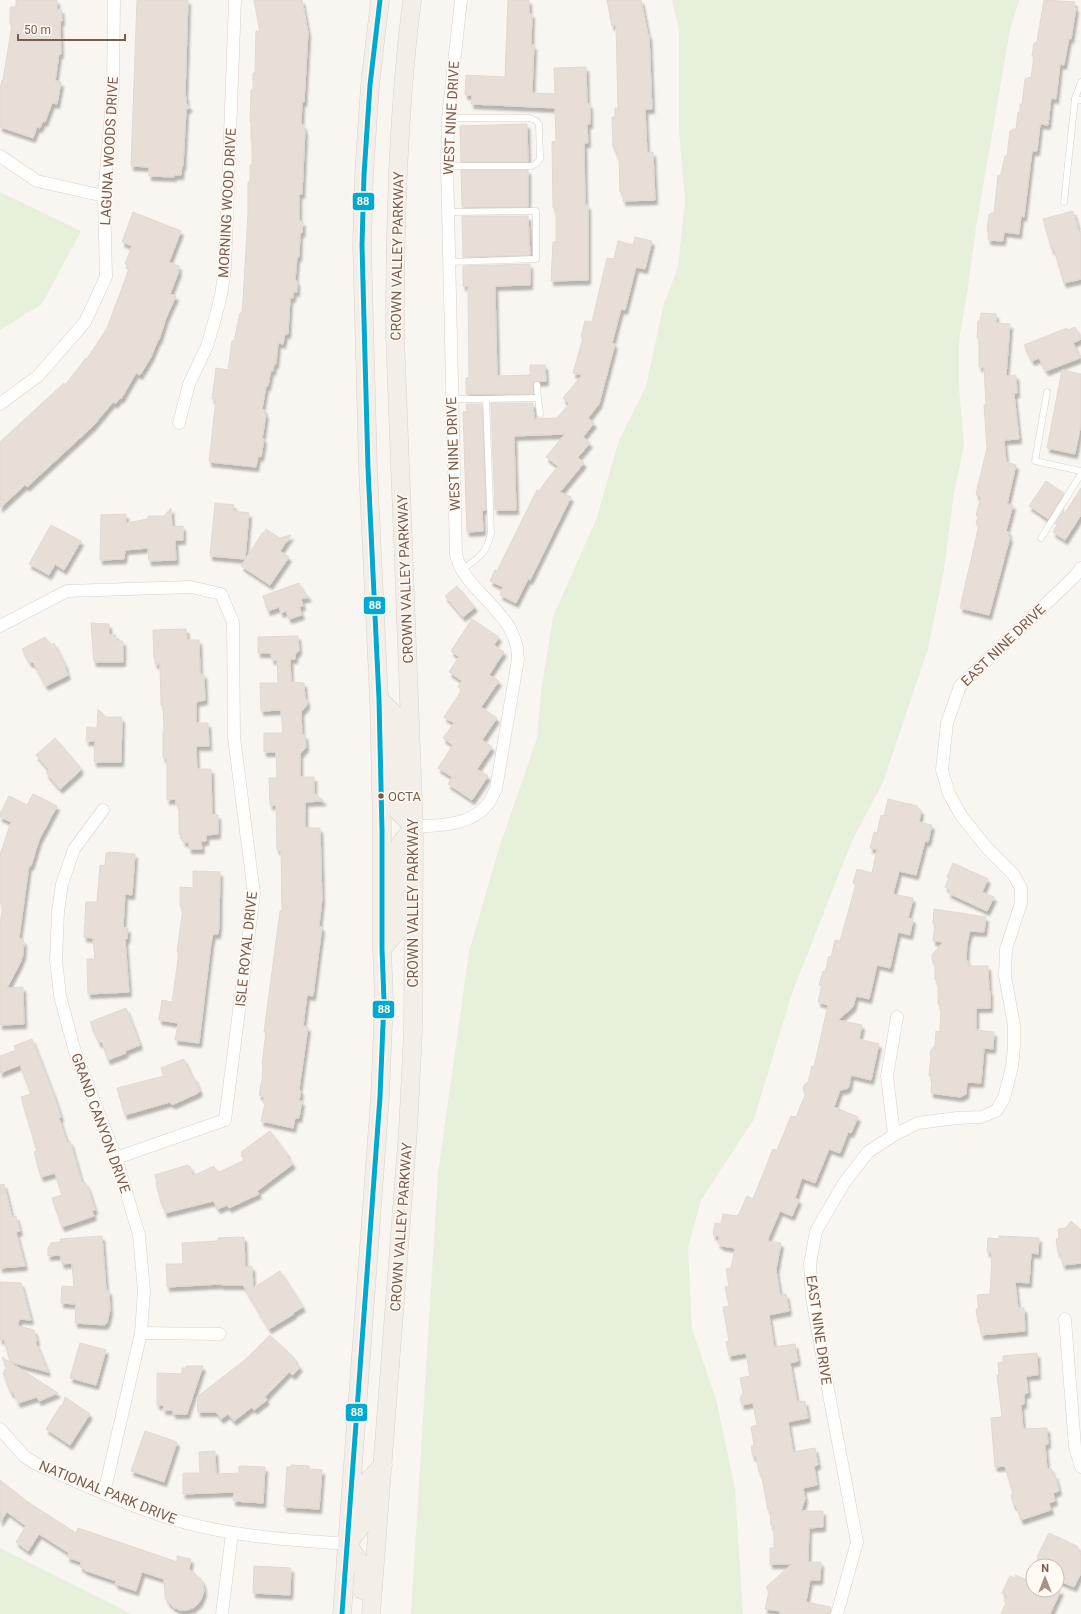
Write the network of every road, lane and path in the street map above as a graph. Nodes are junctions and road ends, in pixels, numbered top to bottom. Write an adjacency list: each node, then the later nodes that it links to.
1 (114, 0): 11 (street, LAGUNA WOODS DRIVE)
2 (235, 0): 22 (street, MORNING WOOD DRIVE)
3 (380, 0): 29 (main road)
4 (412, 0): 31 (main road, CROWN VALLEY PARKWAY)
5 (461, 0): 8 (street, WEST NINE DRIVE)
6 (1081, 82): 7 (lane)
7 (1078, 99): 12 (lane)
8 (448, 118): 10 (street, WEST NINE DRIVE); 10 (lane)
9 (0, 156): 11 (street)
10 (447, 166): 13 (street, WEST NINE DRIVE)
11 (104, 196): 20 (street, LAGUNA WOODS DRIVE)
12 (1064, 202)
13 (448, 212): 14 (street, WEST NINE DRIVE); 14 (lane)
14 (449, 262): 18 (street, WEST NINE DRIVE)
15 (537, 385): 17 (lane)
16 (1047, 392): 23 (lane)
17 (538, 398): 19 (lane); 21 (lane)
18 (451, 399): 19 (lane); 27 (street, WEST NINE DRIVE)
19 (486, 399): 27 (lane)
20 (0, 404)
21 (540, 414)
22 (179, 423)
23 (1081, 471)
24 (1081, 474): 25 (lane)
25 (1041, 538)
26 (1081, 568): 34 (street, EAST NINE DRIVE)
27 (462, 570): 31 (street, WEST NINE DRIVE)
28 (0, 626): 35 (street, ISLE ROYAL DRIVE)
29 (379, 699): 31 (main road); 32 (main road)
30 (103, 810): 35 (street, GRAND CANYON DRIVE)
31 (414, 827): 32 (main road); 40 (main road, CROWN VALLEY PARKWAY)
32 (382, 950): 44 (main road)
33 (897, 1017): 34 (street)
34 (894, 1135): 49 (street, EAST NINE DRIVE)
35 (116, 1158): 37 (street, GRAND CANYON DRIVE)
36 (1065, 1319): 41 (street)
37 (141, 1333): 38 (street); 42 (street, GRAND CANYON DRIVE)
38 (220, 1334)
39 (0, 1429): 42 (street, NATIONAL PARK DRIVE)
40 (382, 1465): 44 (main road); 48 (main road, CROWN VALLEY PARKWAY)
41 (1081, 1467)
42 (104, 1493): 43 (street, NATIONAL PARK DRIVE)
43 (232, 1533): 44 (street, NATIONAL PARK DRIVE); 45 (street)
44 (348, 1544): 46 (main road); 47 (main road)
45 (222, 1614)
46 (342, 1614)
47 (360, 1614)
48 (371, 1614)
49 (838, 1614)

